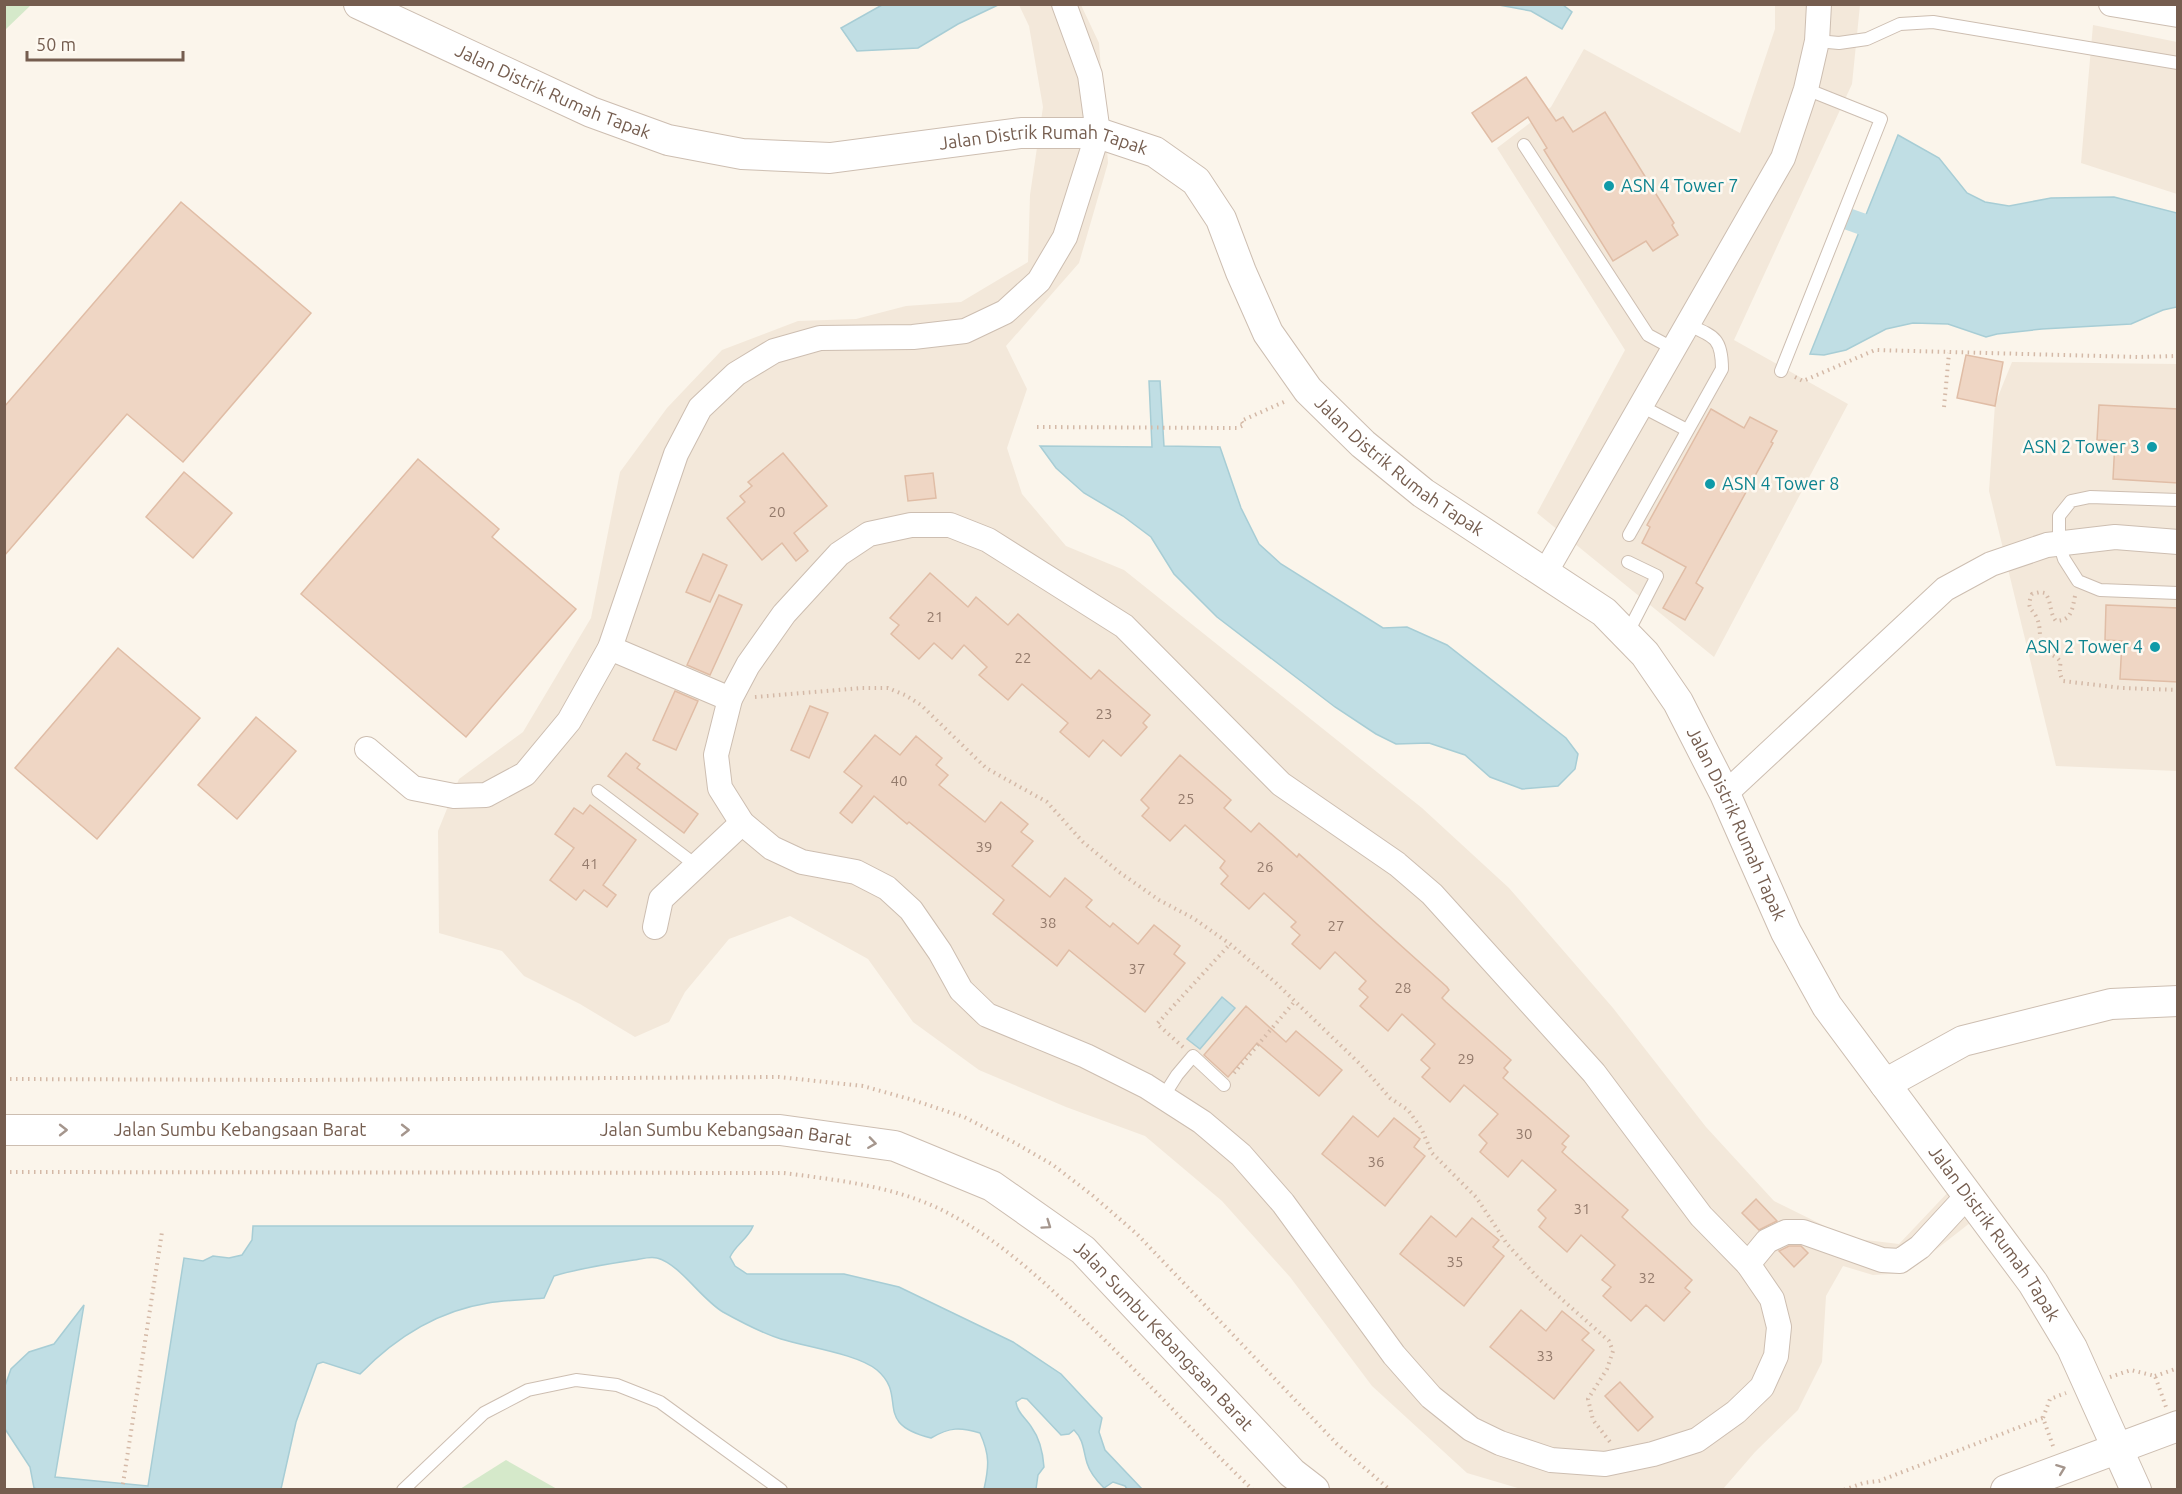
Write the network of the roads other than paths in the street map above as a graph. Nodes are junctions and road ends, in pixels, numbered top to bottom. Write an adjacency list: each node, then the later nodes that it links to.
1 (359, 4): 9 (street, Jalan Distrik Rumah Tapak)
2 (1064, 4): 9 (street)
3 (1819, 4): 6 (street)
4 (2111, 4): 5 (street)
5 (2178, 15)
6 (1816, 41): 7 (lane); 8 (street)
7 (2178, 63)
8 (1806, 90): 11 (street); 13 (lane)
9 (1098, 133): 21 (street, Jalan Distrik Rumah Tapak); 24 (street)
10 (1524, 145): 12 (lane)
11 (1688, 325): 12 (street); 15 (lane)
12 (1674, 349): 14 (street)
13 (1781, 371)
14 (1641, 406): 15 (lane); 21 (street)
15 (1687, 430): 17 (lane)
16 (2178, 500): 19 (lane)
17 (1629, 535)
18 (2178, 542): 19 (street)
19 (2059, 543): 22 (lane); 28 (street)
20 (1628, 562): 23 (lane)
21 (1545, 573): 23 (street, Jalan Distrik Rumah Tapak)
22 (2178, 592)
23 (1627, 635): 28 (street, Jalan Distrik Rumah Tapak)
24 (609, 648): 25 (street); 26 (street)
25 (730, 699): 29 (street); 38 (street)
26 (367, 749)
27 (598, 791): 30 (lane)
28 (1725, 794): 33 (street, Jalan Distrik Rumah Tapak)
29 (742, 823): 30 (street); 35 (street)
30 (697, 866): 31 (street)
31 (655, 927)
32 (2178, 1001): 33 (street)
33 (1885, 1084): 37 (street, Jalan Distrik Rumah Tapak)
34 (1224, 1085): 35 (lane)
35 (1163, 1097): 38 (street)
36 (4, 1130): 43 (street, Jalan Sumbu Kebangsaan Barat, one-way to 43)
37 (1968, 1195): 38 (street); 40 (street, Jalan Distrik Rumah Tapak)
38 (1748, 1264)
39 (2178, 1426): 40 (street)
40 (2118, 1448): 44 (street, one-way to 40); 45 (street, Jalan Distrik Rumah Tapak)
41 (403, 1490): 42 (lane)
42 (781, 1490)
43 (1314, 1490)
44 (2006, 1490)
45 (2136, 1490)

